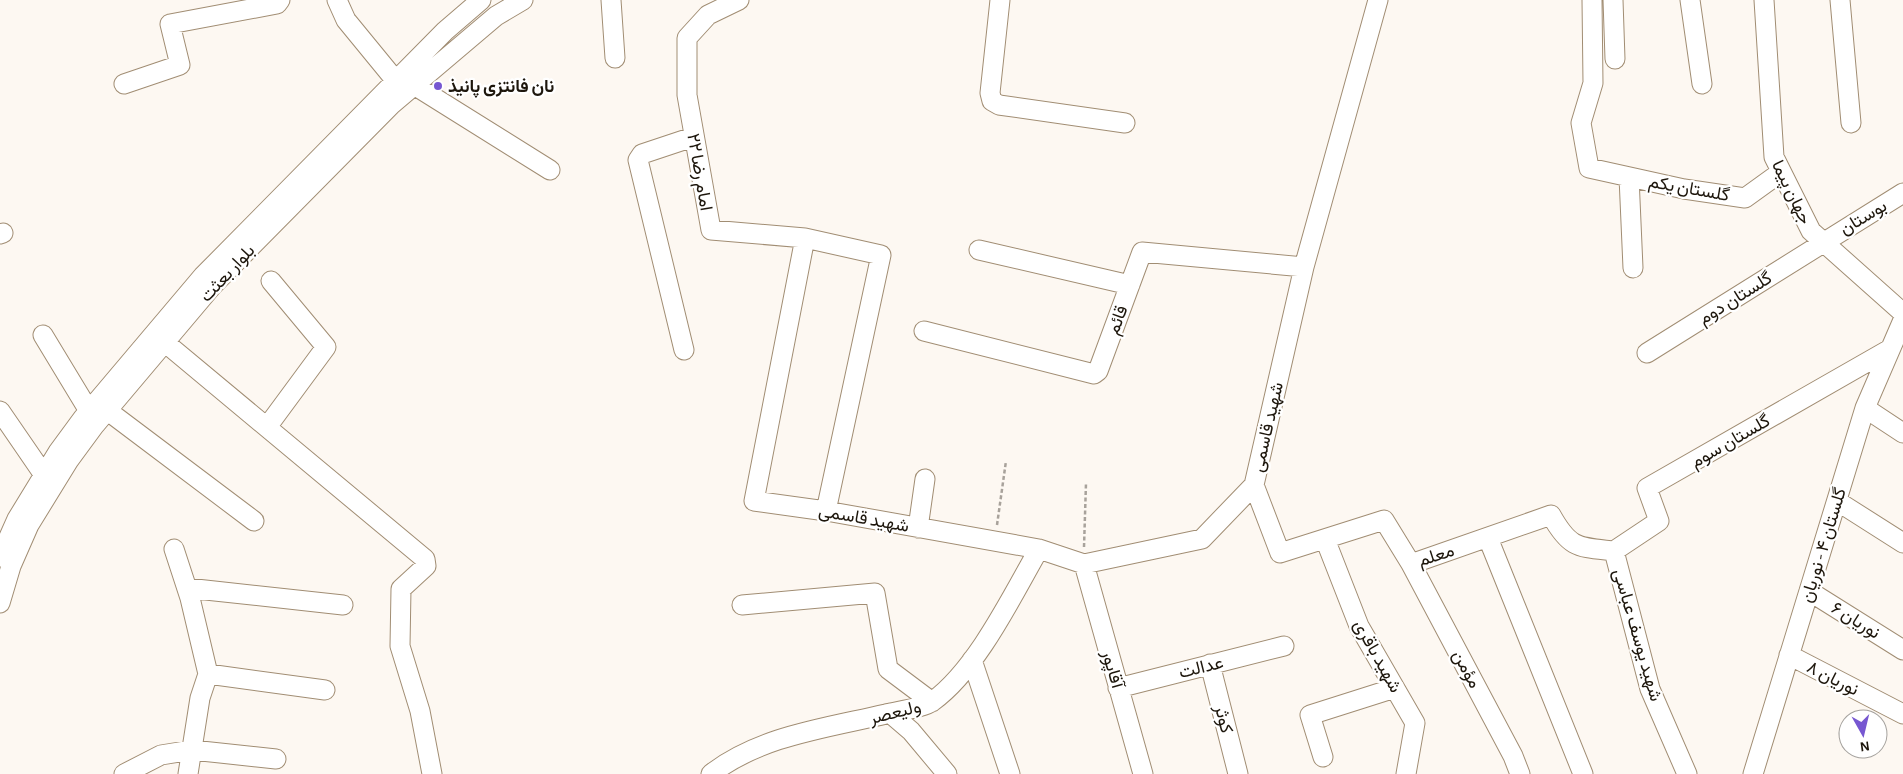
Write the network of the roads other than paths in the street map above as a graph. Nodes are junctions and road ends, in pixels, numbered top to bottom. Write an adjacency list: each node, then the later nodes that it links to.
1 (337, 0): 19 (street)
2 (481, 0): 16 (street, بلوار بعثت)
3 (500, 0): 16 (street)
4 (523, 0): 22 (street, بلوار بعثت)
5 (611, 0): 17 (street)
6 (739, 0): 25 (street, امام رضا ۲۲)
7 (1000, 0): 23 (street)
8 (1378, 0): 33 (street, شهید قاسمی)
9 (1592, 0): 28 (street, گلستان یکم)
10 (1613, 0): 18 (street)
11 (1690, 0): 21 (street)
12 (1764, 0): 27 (street, جهان پیما)
13 (1840, 0): 24 (street)
14 (278, 1): 15 (street)
15 (202, 9): 20 (street)
16 (445, 31): 19 (street, بلوار بعثت)
17 (615, 58)
18 (1615, 59)
19 (396, 81): 41 (street, بلوار بعثت)
20 (124, 84)
21 (1702, 84)
22 (414, 85): 26 (street); 41 (street, بلوار بعثت)
23 (1125, 123)
24 (1851, 123)
25 (693, 137): 30 (street, امام رضا ۲۲); 43 (street)
26 (550, 170)
27 (1781, 172): 28 (street, گلستان یکم); 31 (street, جهان پیما)
28 (1629, 177): 34 (street)
29 (1903, 193): 31 (street, بوستان)
30 (805, 238): 54 (street, امام رضا ۲۲); 54 (street, شهید قاسمی)
31 (1823, 242): 37 (street, جهان پیما); 44 (street, گلستان دوم)
32 (979, 250): 36 (street)
33 (1304, 267): 36 (street, قائم); 52 (street, شهید قاسمی)
34 (1632, 268)
35 (271, 281): 48 (street)
36 (1130, 285): 39 (street, قائم)
37 (1903, 313)
38 (1903, 320): 42 (street, گلستان ۴ - نوریان)
39 (924, 331)
40 (43, 335): 47 (street)
41 (160, 338): 47 (street, بلوار بعثت); 48 (street)
42 (1890, 349): 45 (street, گلستان ۴ - نوریان); 62 (street, گلستان سوم)
43 (684, 350)
44 (1647, 353)
45 (1865, 408): 49 (street); 53 (street, گلستان ۴ - نوریان)
46 (0, 411): 50 (street)
47 (98, 411): 50 (street, بلوار بعثت); 55 (street); 68 (street, بلوار بعثت)
48 (267, 427): 90 (street)
49 (1903, 433)
50 (44, 475): 63 (street, بلوار بعثت)
51 (925, 479): 56 (street)
52 (1254, 485): 58 (street, معلم); 64 (street, شهید قاسمی)
53 (1837, 501): 59 (street); 67 (street, گلستان ۴ - نوریان)
54 (826, 511): 56 (street, شهید قاسمی)
55 (254, 521)
56 (918, 528): 61 (street, شهید قاسمی)
57 (1488, 538): 62 (street, معلم); 65 (street, معلم); 96 (street)
58 (1325, 539): 65 (street, معلم); 78 (street, شهید باقری)
59 (1903, 543)
60 (174, 549): 66 (street)
61 (1039, 549): 64 (street, شهید قاسمی); 74 (street, ولیعصر)
62 (1614, 551): 97 (street, شهید یوسف عباسی)
63 (0, 557)
64 (1084, 564): 77 (street, آقاپور)
65 (1411, 564): 95 (street, مؤمن)
66 (186, 588): 70 (street); 76 (street)
67 (1809, 591): 72 (street, نوریان ۶); 73 (street, گلستان ۴ - نوریان)
68 (0, 603)
69 (742, 605): 80 (street)
70 (343, 606)
71 (1284, 646): 75 (street, عدالت)
72 (1903, 650)
73 (1789, 655): 82 (street, نوریان ۸); 98 (street, گلستان ۴ - نوریان)
74 (972, 660): 80 (street, ولیعصر); 92 (street)
75 (1210, 664): 77 (street, عدالت); 94 (street, کوثر)
76 (208, 674): 79 (street); 83 (street)
77 (1118, 688): 93 (street, آقاپور)
78 (1395, 688): 84 (street); 87 (street, شهید باقری)
79 (325, 690)
80 (932, 702): 81 (street, ولیعصر)
81 (890, 713): 86 (street); 91 (street, ولیعصر)
82 (1903, 714)
83 (192, 750): 85 (street); 88 (street); 89 (street)
84 (1323, 757)
85 (276, 759)
86 (945, 773)
87 (1401, 773)
88 (124, 774)
89 (188, 774)
90 (432, 774)
91 (711, 774)
92 (1010, 774)
93 (1143, 774)
94 (1238, 774)
95 (1520, 774)
96 (1583, 774)
97 (1687, 774)
98 (1753, 774)

